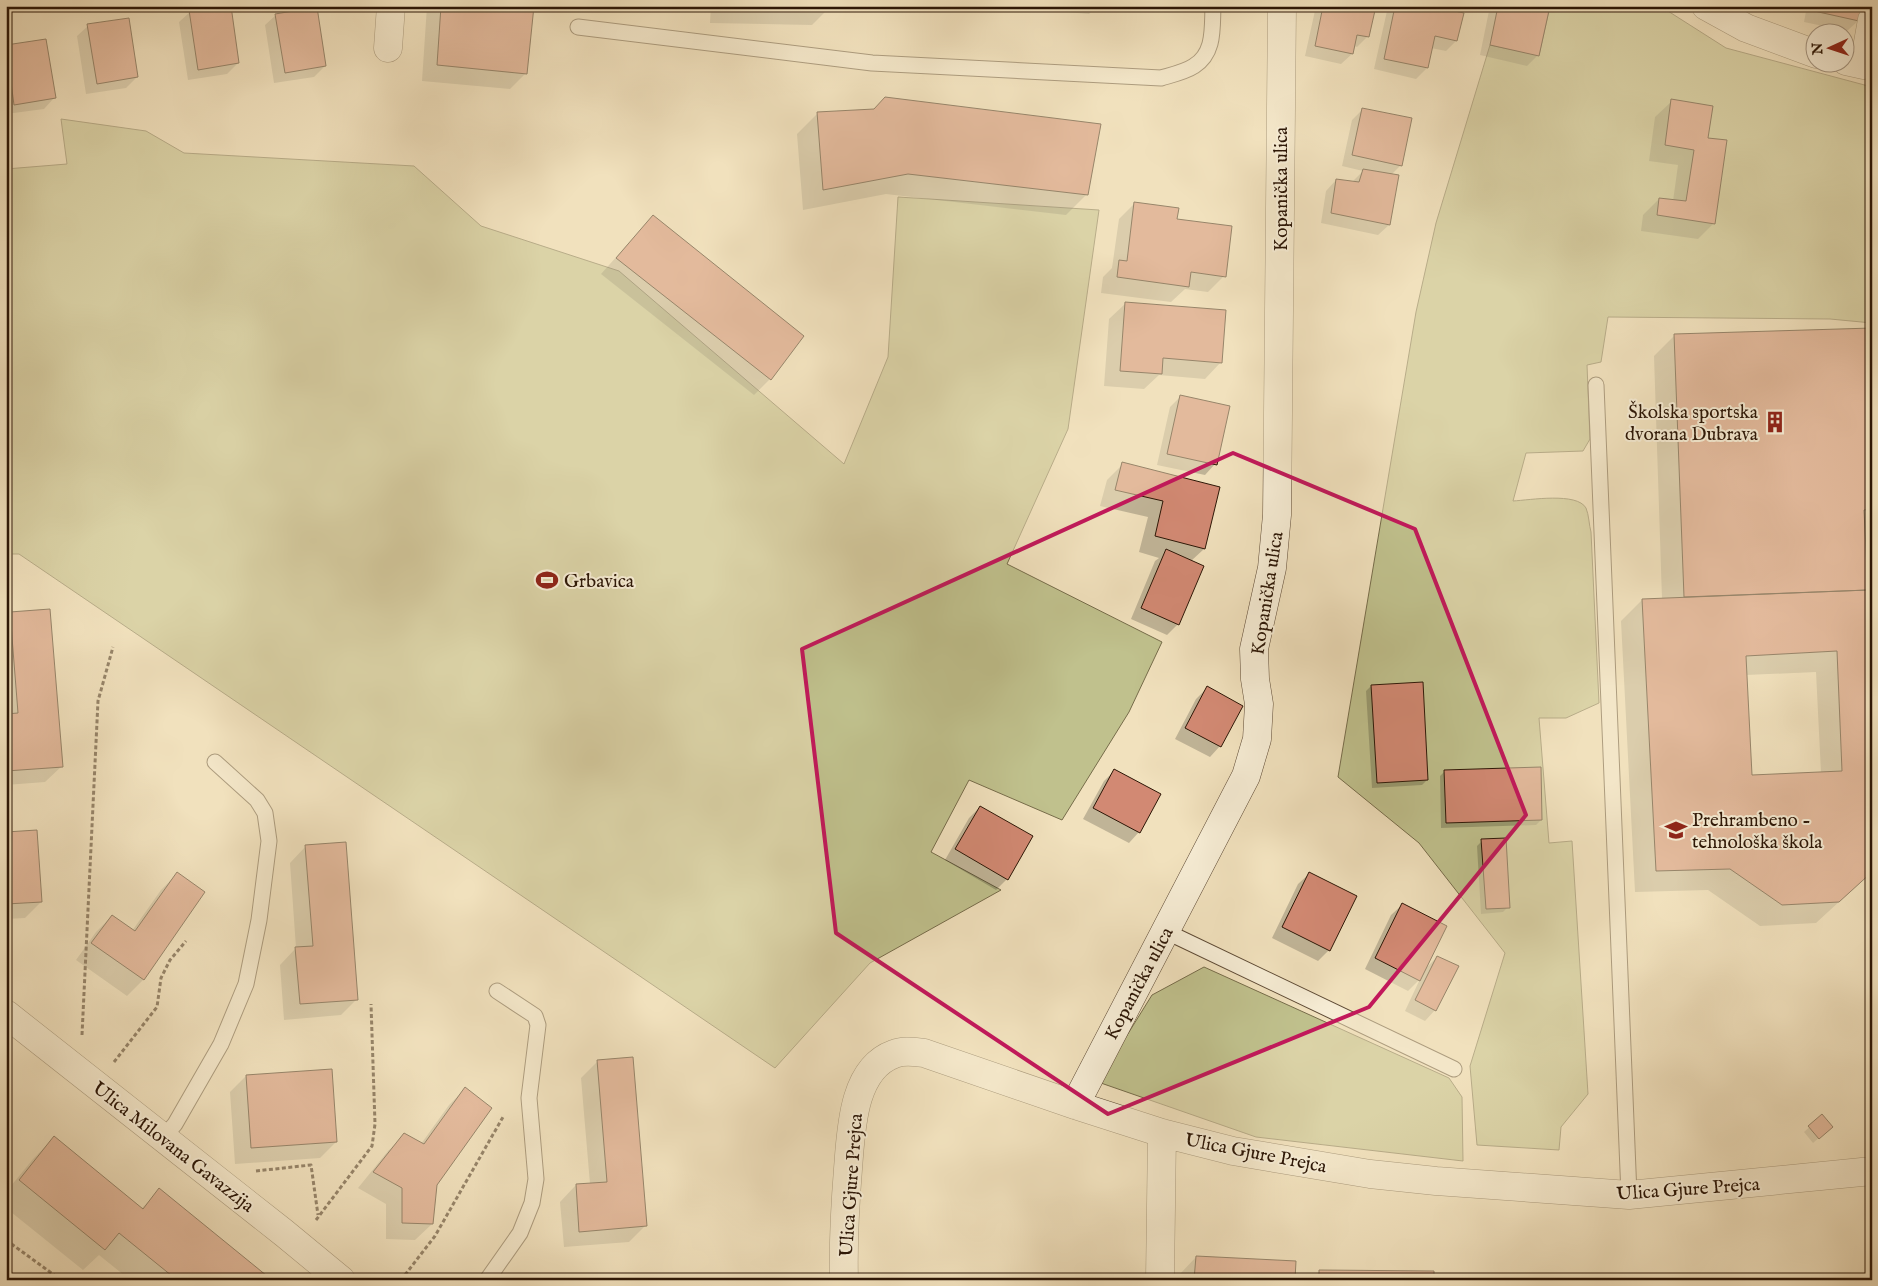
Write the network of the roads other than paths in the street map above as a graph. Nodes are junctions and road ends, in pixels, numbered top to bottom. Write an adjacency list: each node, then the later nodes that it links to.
1 (391, 6): 8 (street)
2 (1213, 6): 7 (lane)
3 (1282, 6): 13 (street, Kopanička ulica)
4 (1706, 6): 5 (street)
5 (1749, 17): 9 (street)
6 (1872, 20): 10 (street)
7 (578, 27)
8 (388, 48)
9 (1806, 48)
10 (1856, 60)
11 (1596, 385): 21 (lane)
12 (215, 762): 19 (lane)
13 (1165, 931): 16 (lane); 17 (street, Kopanička ulica)
14 (497, 991): 23 (lane)
15 (6, 1014): 19 (street, Ulica Milovana Gavazzija)
16 (1454, 1068)
17 (1075, 1105): 18 (street, Ulica Gjure Prejca); 24 (street, Ulica Gjure Prejca)
18 (1162, 1133): 21 (street, Ulica Gjure Prejca); 25 (street)
19 (163, 1138): 22 (street, Ulica Milovana Gavazzija)
20 (1872, 1171): 21 (street, Ulica Gjure Prejca)
21 (1629, 1196)
22 (341, 1280)
23 (487, 1280)
24 (844, 1280)
25 (1160, 1280)

